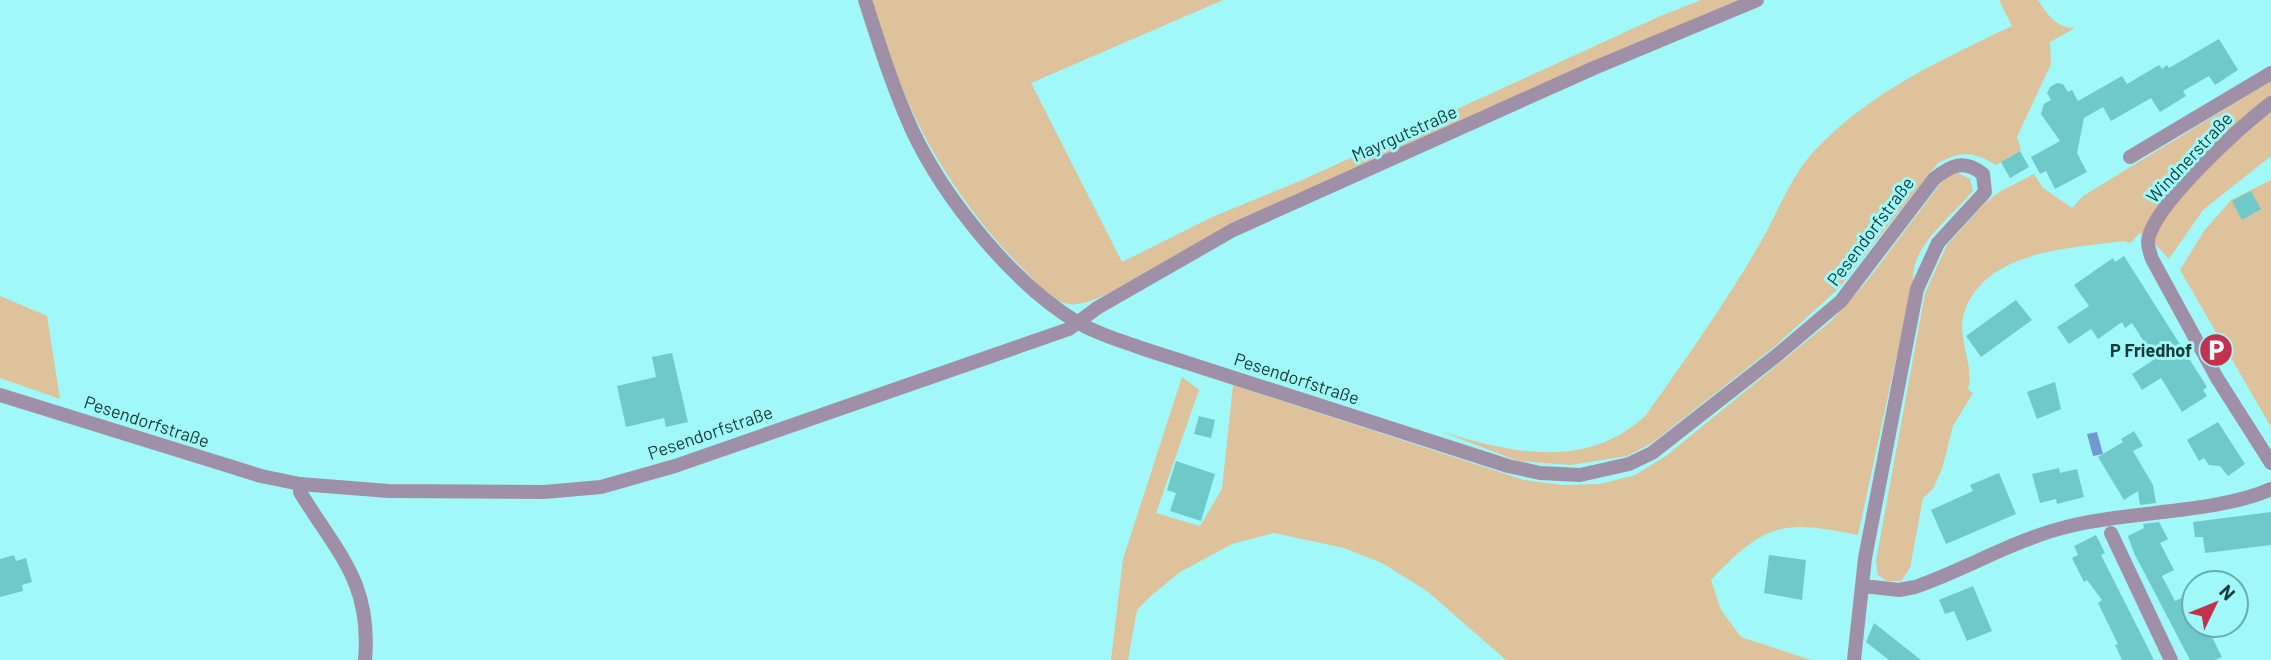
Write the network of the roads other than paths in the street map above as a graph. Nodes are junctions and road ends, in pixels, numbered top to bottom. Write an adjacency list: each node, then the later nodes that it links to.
1 (865, 0): 6 (street)
2 (1757, 0): 6 (street, Mayrgutstraße)
3 (2271, 74): 5 (street)
4 (2271, 103): 8 (street, Windnerstraße)
5 (2130, 157)
6 (1078, 323): 9 (street, Pesendorfstraße); 12 (street, Pesendorfstraße)
7 (0, 395): 9 (street, Pesendorfstraße)
8 (2271, 463)
9 (300, 484): 13 (street)
10 (2271, 489): 12 (street)
11 (2111, 533): 15 (street)
12 (1864, 586): 14 (street, Pesendorfstraße)
13 (365, 660)
14 (1854, 660)
15 (2171, 660)

